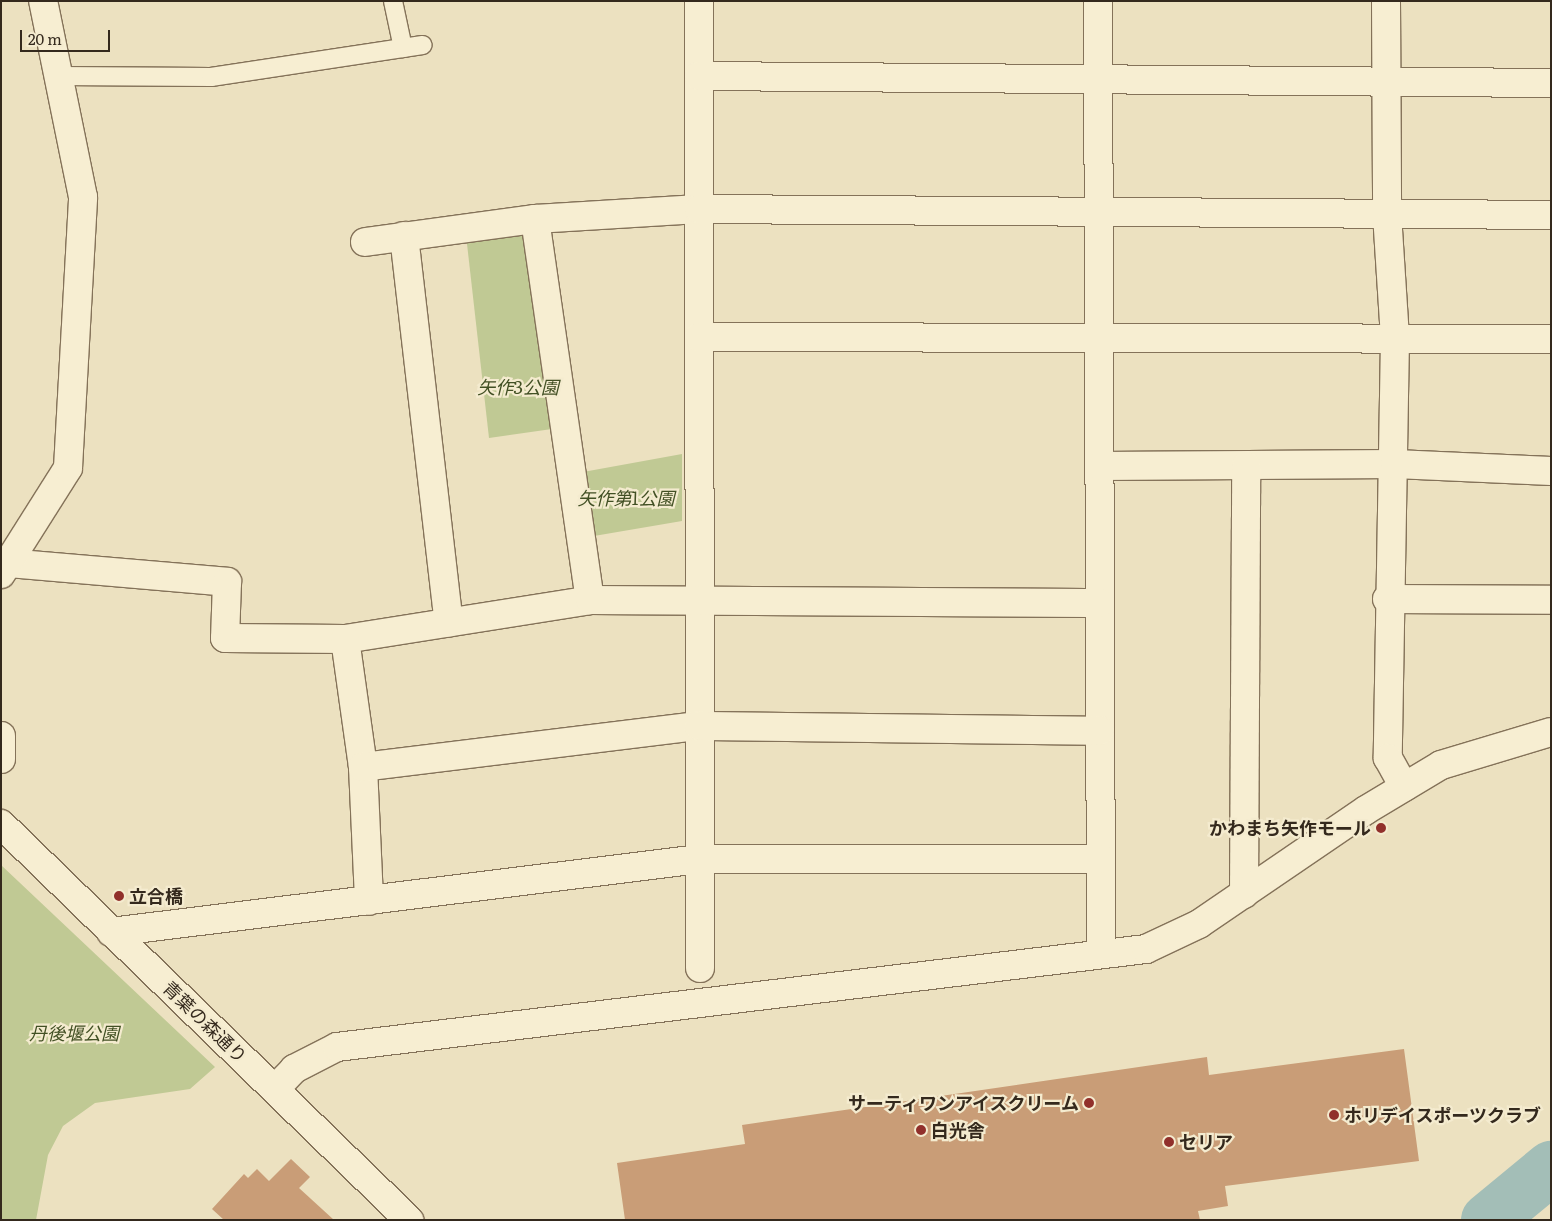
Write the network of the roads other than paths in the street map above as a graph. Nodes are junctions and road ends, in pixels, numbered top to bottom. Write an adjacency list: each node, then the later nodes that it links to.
1 (43, 1): 8 (street)
2 (393, 1): 7 (lane)
3 (699, 1): 9 (street)
4 (1098, 1): 10 (street)
5 (1386, 1): 11 (street)
6 (423, 45): 7 (lane)
7 (403, 48): 8 (lane)
8 (58, 76): 28 (street)
9 (699, 76): 10 (street); 13 (street)
10 (1098, 79): 11 (street); 14 (street)
11 (1386, 82): 12 (street); 15 (street)
12 (1551, 83)
13 (699, 209): 14 (street); 17 (street); 20 (street)
14 (1099, 212): 15 (street); 21 (street)
15 (1387, 214): 16 (street); 22 (street)
16 (1551, 215)
17 (536, 219): 18 (street); 30 (street)
18 (404, 236): 19 (street); 34 (street)
19 (365, 242)
20 (699, 337): 21 (street); 29 (street)
21 (1099, 338): 22 (street); 25 (street)
22 (1395, 339): 23 (street); 24 (street)
23 (1551, 339)
24 (1395, 464): 26 (street); 27 (street); 31 (street)
25 (1100, 466): 26 (street); 33 (street)
26 (1246, 466): 46 (street)
27 (1551, 471)
28 (4, 569): 35 (street)
29 (700, 598): 30 (street); 33 (street); 36 (street)
30 (590, 600): 34 (street)
31 (1387, 600): 32 (street); 42 (street)
32 (1551, 600)
33 (1100, 603): 37 (street)
34 (449, 622): 35 (street)
35 (345, 639): 41 (street)
36 (699, 726): 37 (street); 41 (street); 44 (street)
37 (1100, 731): 45 (street)
38 (1551, 732): 42 (street)
39 (1, 736): 40 (street)
40 (1, 759)
41 (364, 767): 47 (street)
42 (1404, 787): 46 (street)
43 (1, 824): 48 (street, 青葉の森通り)
44 (700, 859): 45 (street); 47 (street); 50 (street)
45 (1101, 859): 49 (street)
46 (1244, 894): 49 (street)
47 (369, 901): 48 (street)
48 (111, 932): 51 (street, 青葉の森通り)
49 (1101, 952): 51 (street)
50 (700, 968)
51 (275, 1089): 52 (street, 青葉の森通り)
52 (409, 1220)

